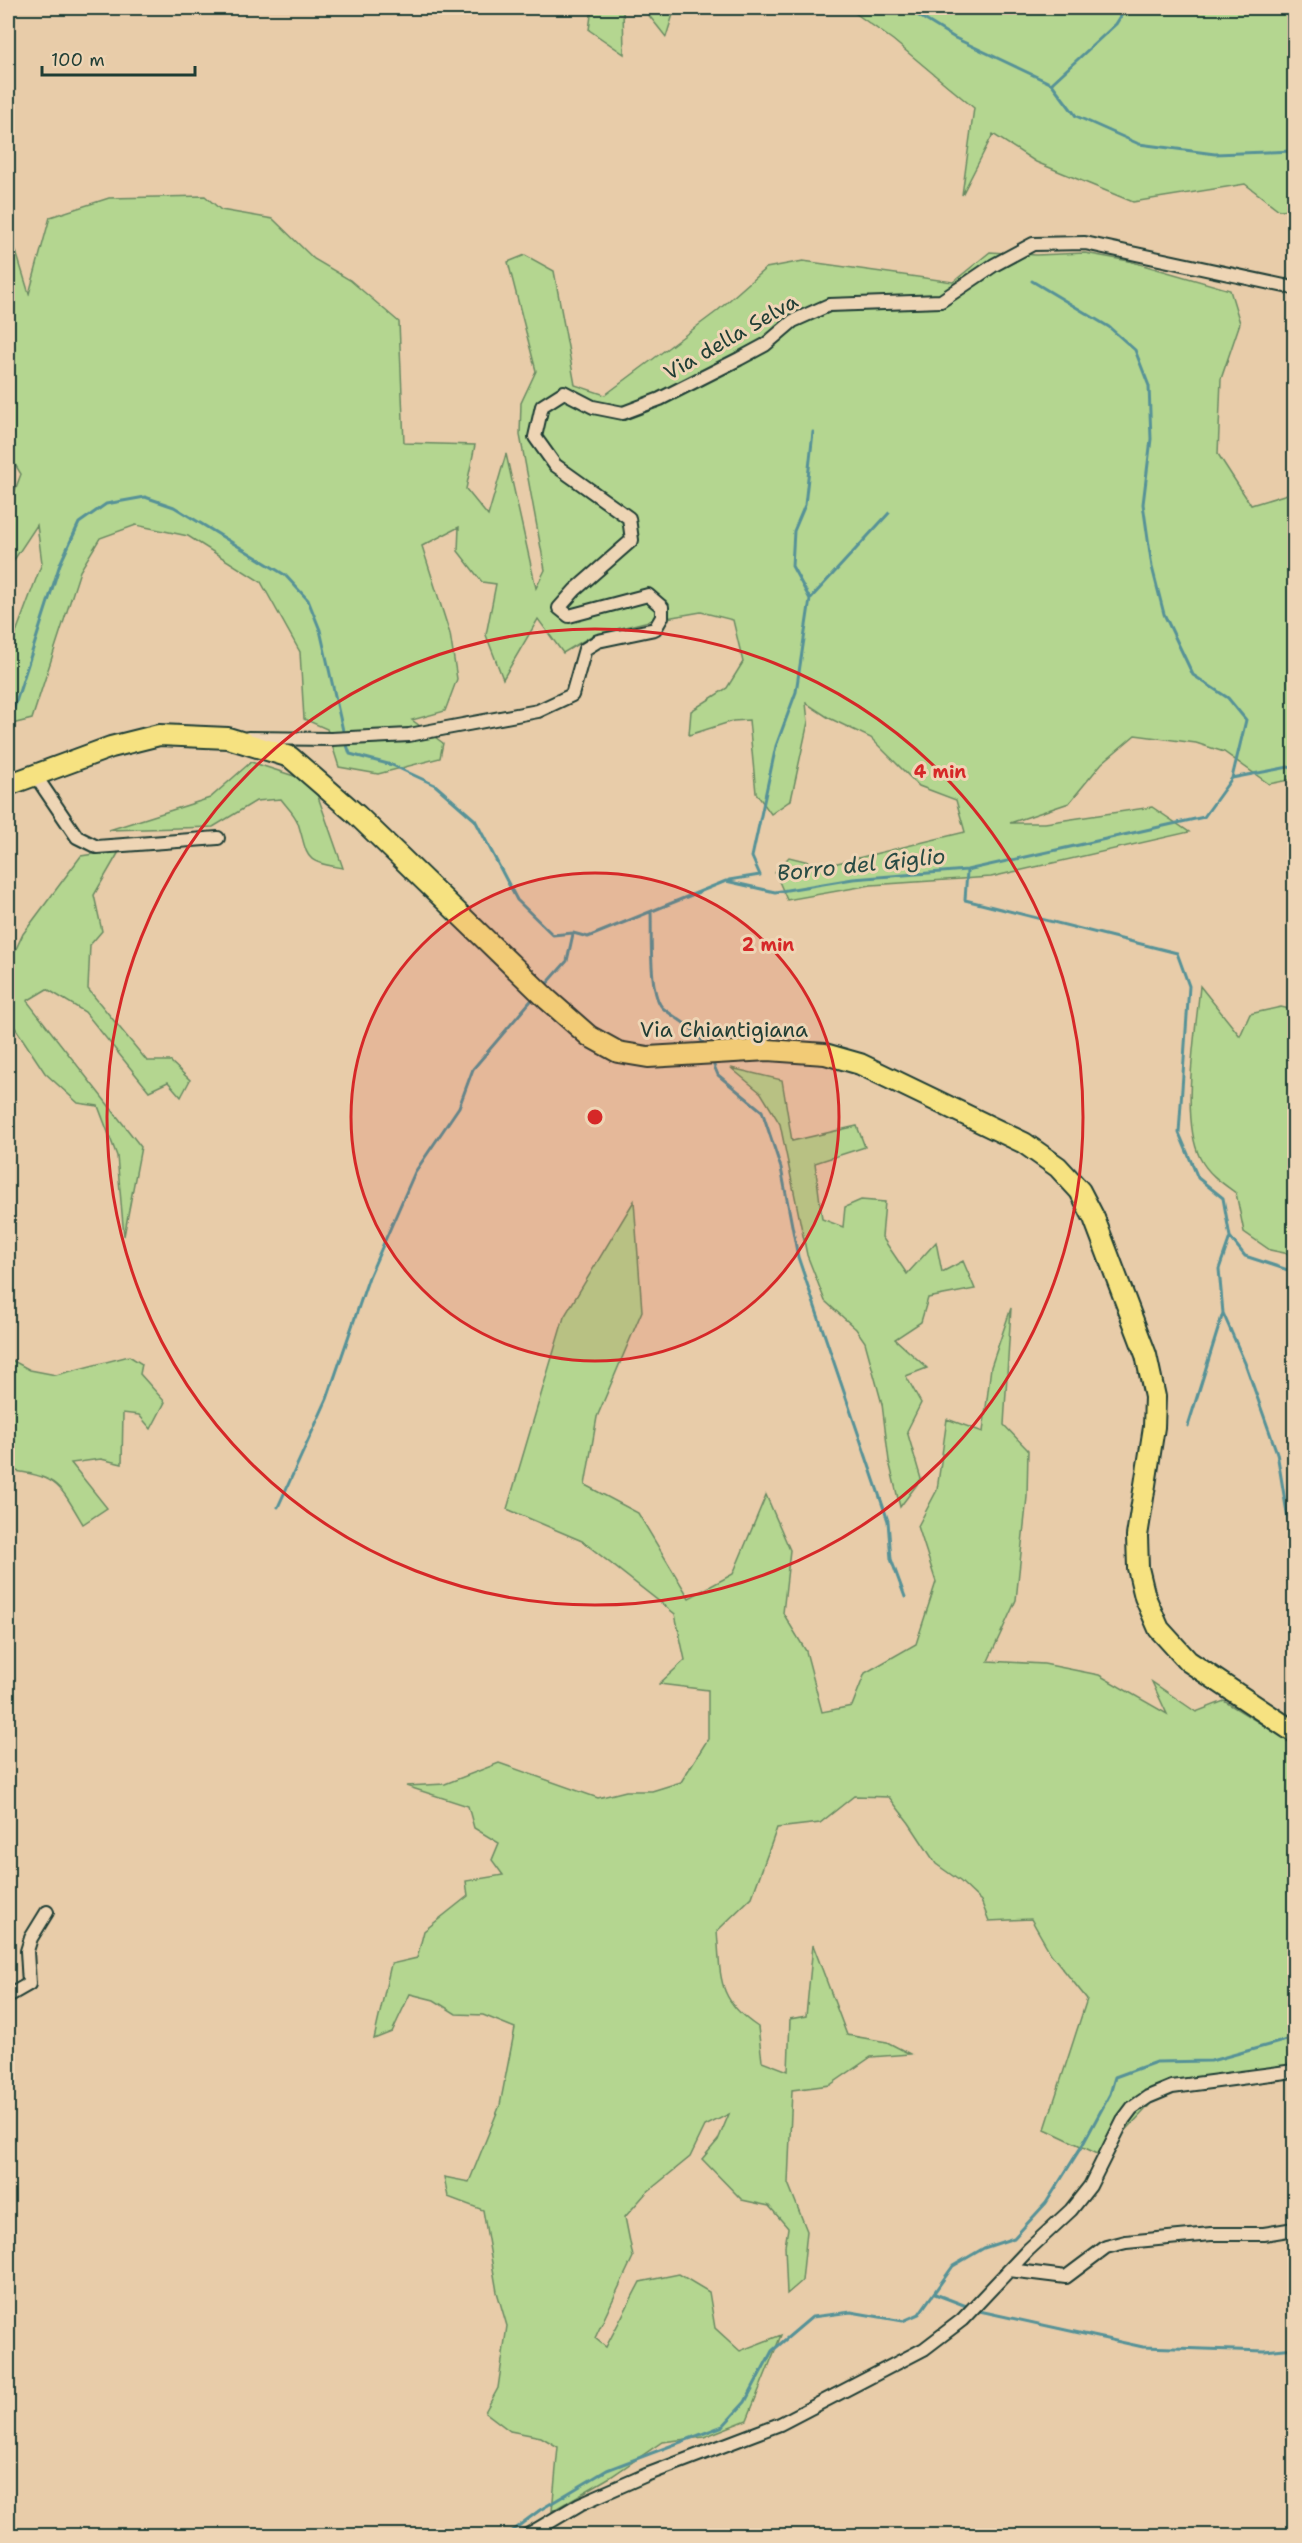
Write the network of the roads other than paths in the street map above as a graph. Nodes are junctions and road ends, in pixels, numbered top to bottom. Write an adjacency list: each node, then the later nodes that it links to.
1 (1294, 288): 2 (street, Via della Selva)
2 (228, 738): 3 (main road, Via Chiantigiana); 6 (main road, Via Chiantigiana)
3 (35, 775): 4 (main road, Via Chiantigiana); 5 (street)
4 (8, 785)
5 (218, 838)
6 (1294, 1732)
7 (47, 1912): 8 (street)
8 (8, 1996)
9 (1294, 2071): 11 (street)
10 (1294, 2229): 11 (street)
11 (1009, 2270): 12 (street)
12 (526, 2535)

